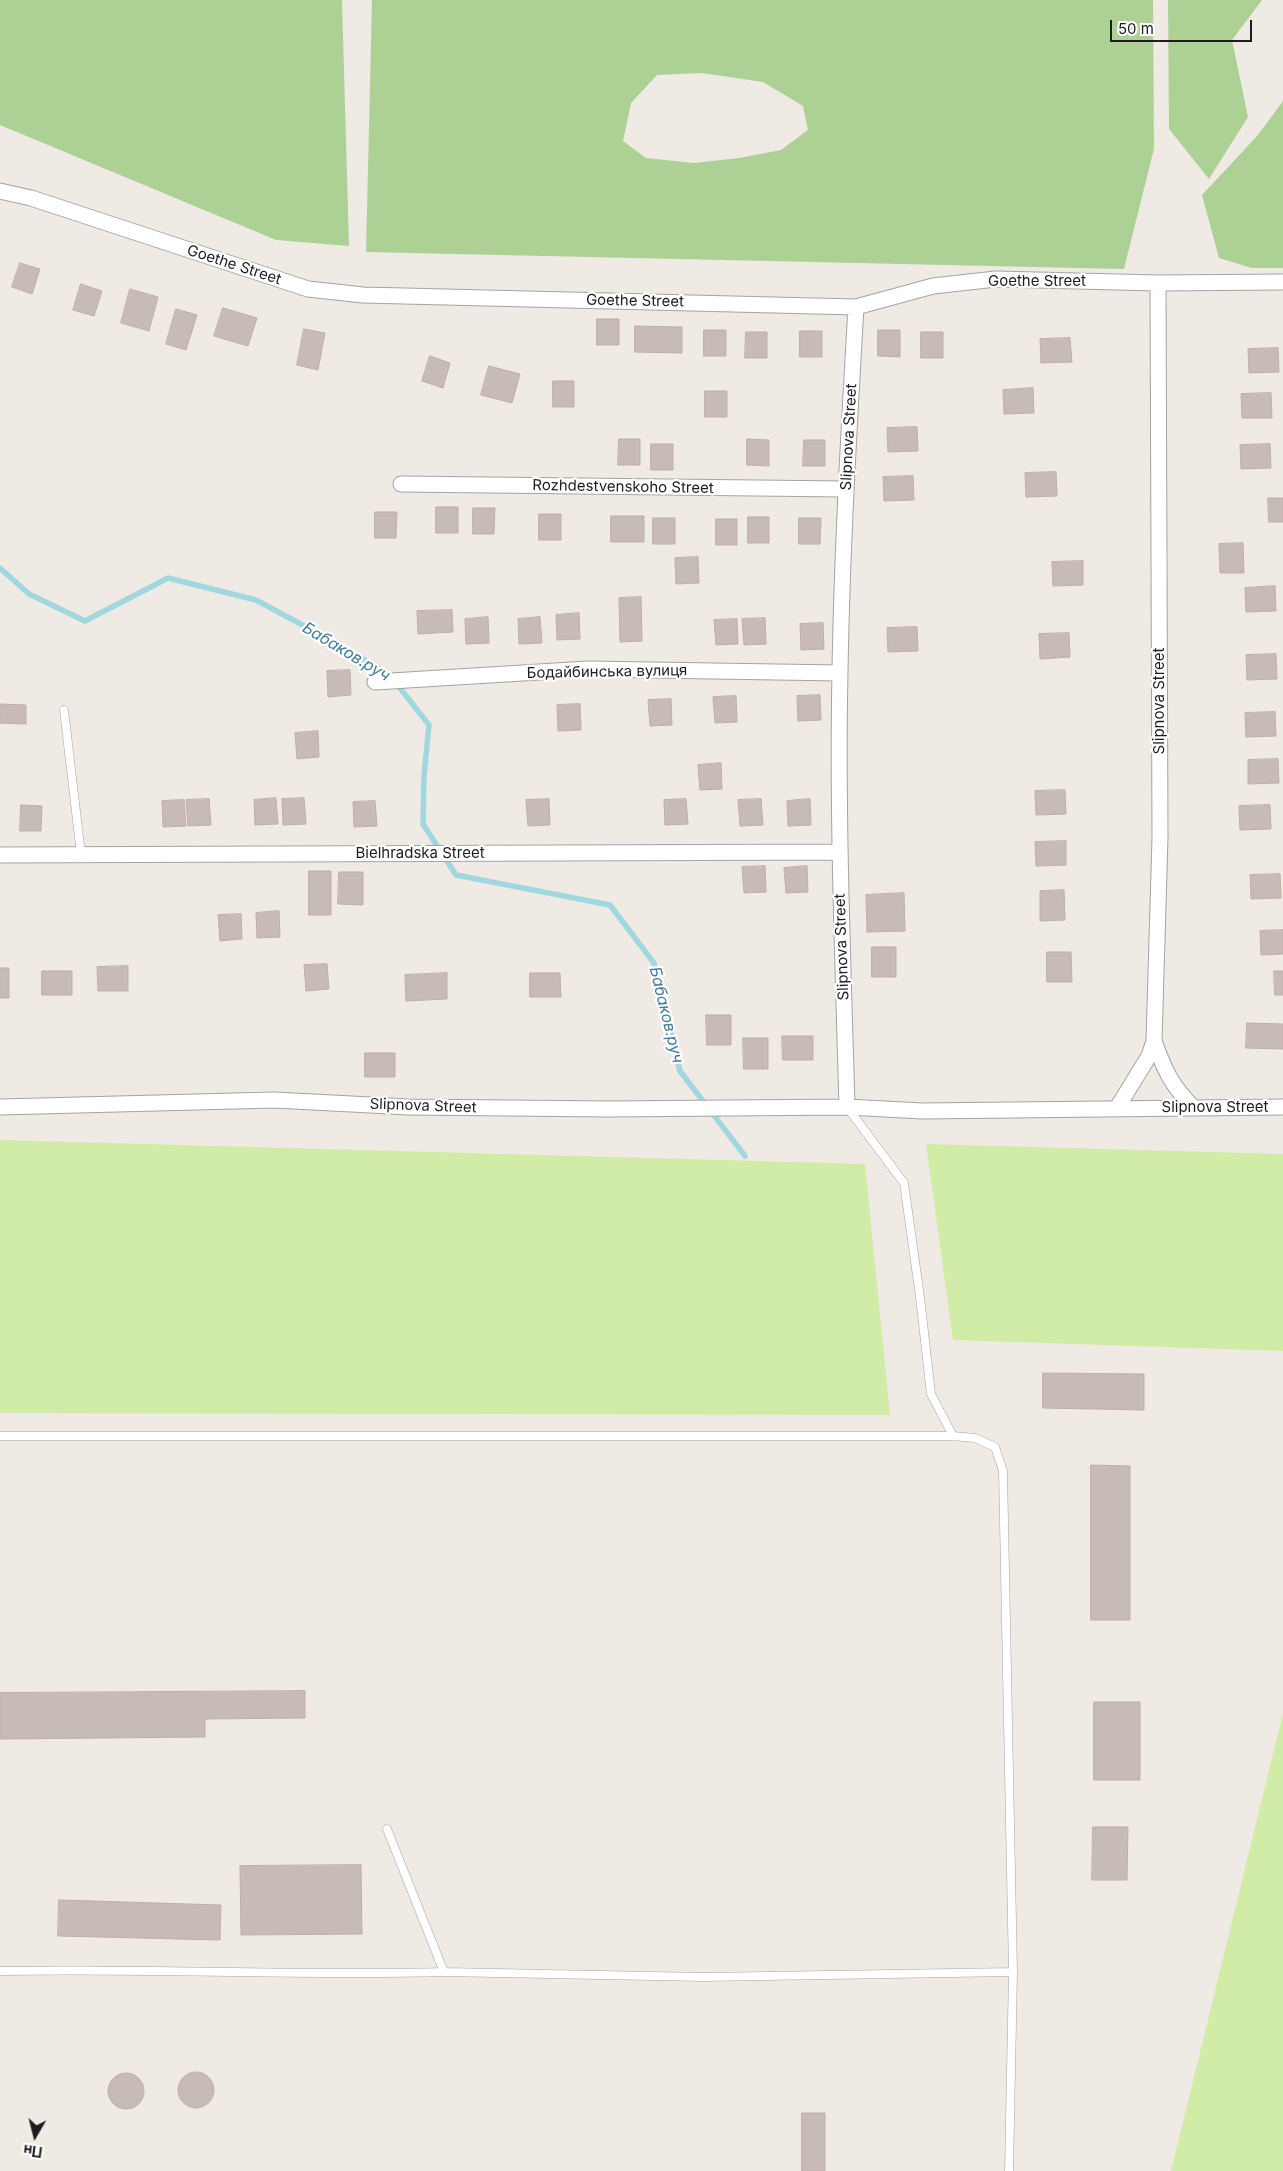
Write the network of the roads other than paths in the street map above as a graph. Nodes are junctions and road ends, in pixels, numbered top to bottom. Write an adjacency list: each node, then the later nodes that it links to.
1 (0, 191): 4 (street, Goethe Street)
2 (1283, 282): 3 (street, Goethe Street)
3 (1158, 283): 4 (street, Goethe Street); 13 (street, Slipnova Street)
4 (856, 306): 6 (street, Slipnova Street)
5 (401, 484): 6 (street, Rozhdestvenskoho Street)
6 (845, 489): 7 (street, Slipnova Street)
7 (840, 673): 8 (street, Бодайбинська вулиця); 10 (street, Slipnova Street)
8 (375, 682)
9 (64, 710): 11 (lane)
10 (840, 852): 11 (street, Bielhradska Street); 15 (street, Slipnova Street)
11 (81, 854): 12 (street, Bielhradska Street)
12 (0, 855)
13 (1154, 1041): 17 (street, Slipnova Street); 18 (street)
14 (0, 1107): 15 (street, Slipnova Street)
15 (847, 1107): 17 (street, Slipnova Street); 20 (lane)
16 (1283, 1107): 18 (street, Slipnova Street)
17 (1117, 1108): 18 (street, Slipnova Street)
18 (1194, 1108)
19 (0, 1436): 20 (lane)
20 (953, 1436): 24 (lane)
21 (387, 1829): 23 (lane)
22 (0, 1971): 23 (lane)
23 (444, 1972): 24 (lane)
24 (1012, 1972): 25 (lane)
25 (1009, 2171)

